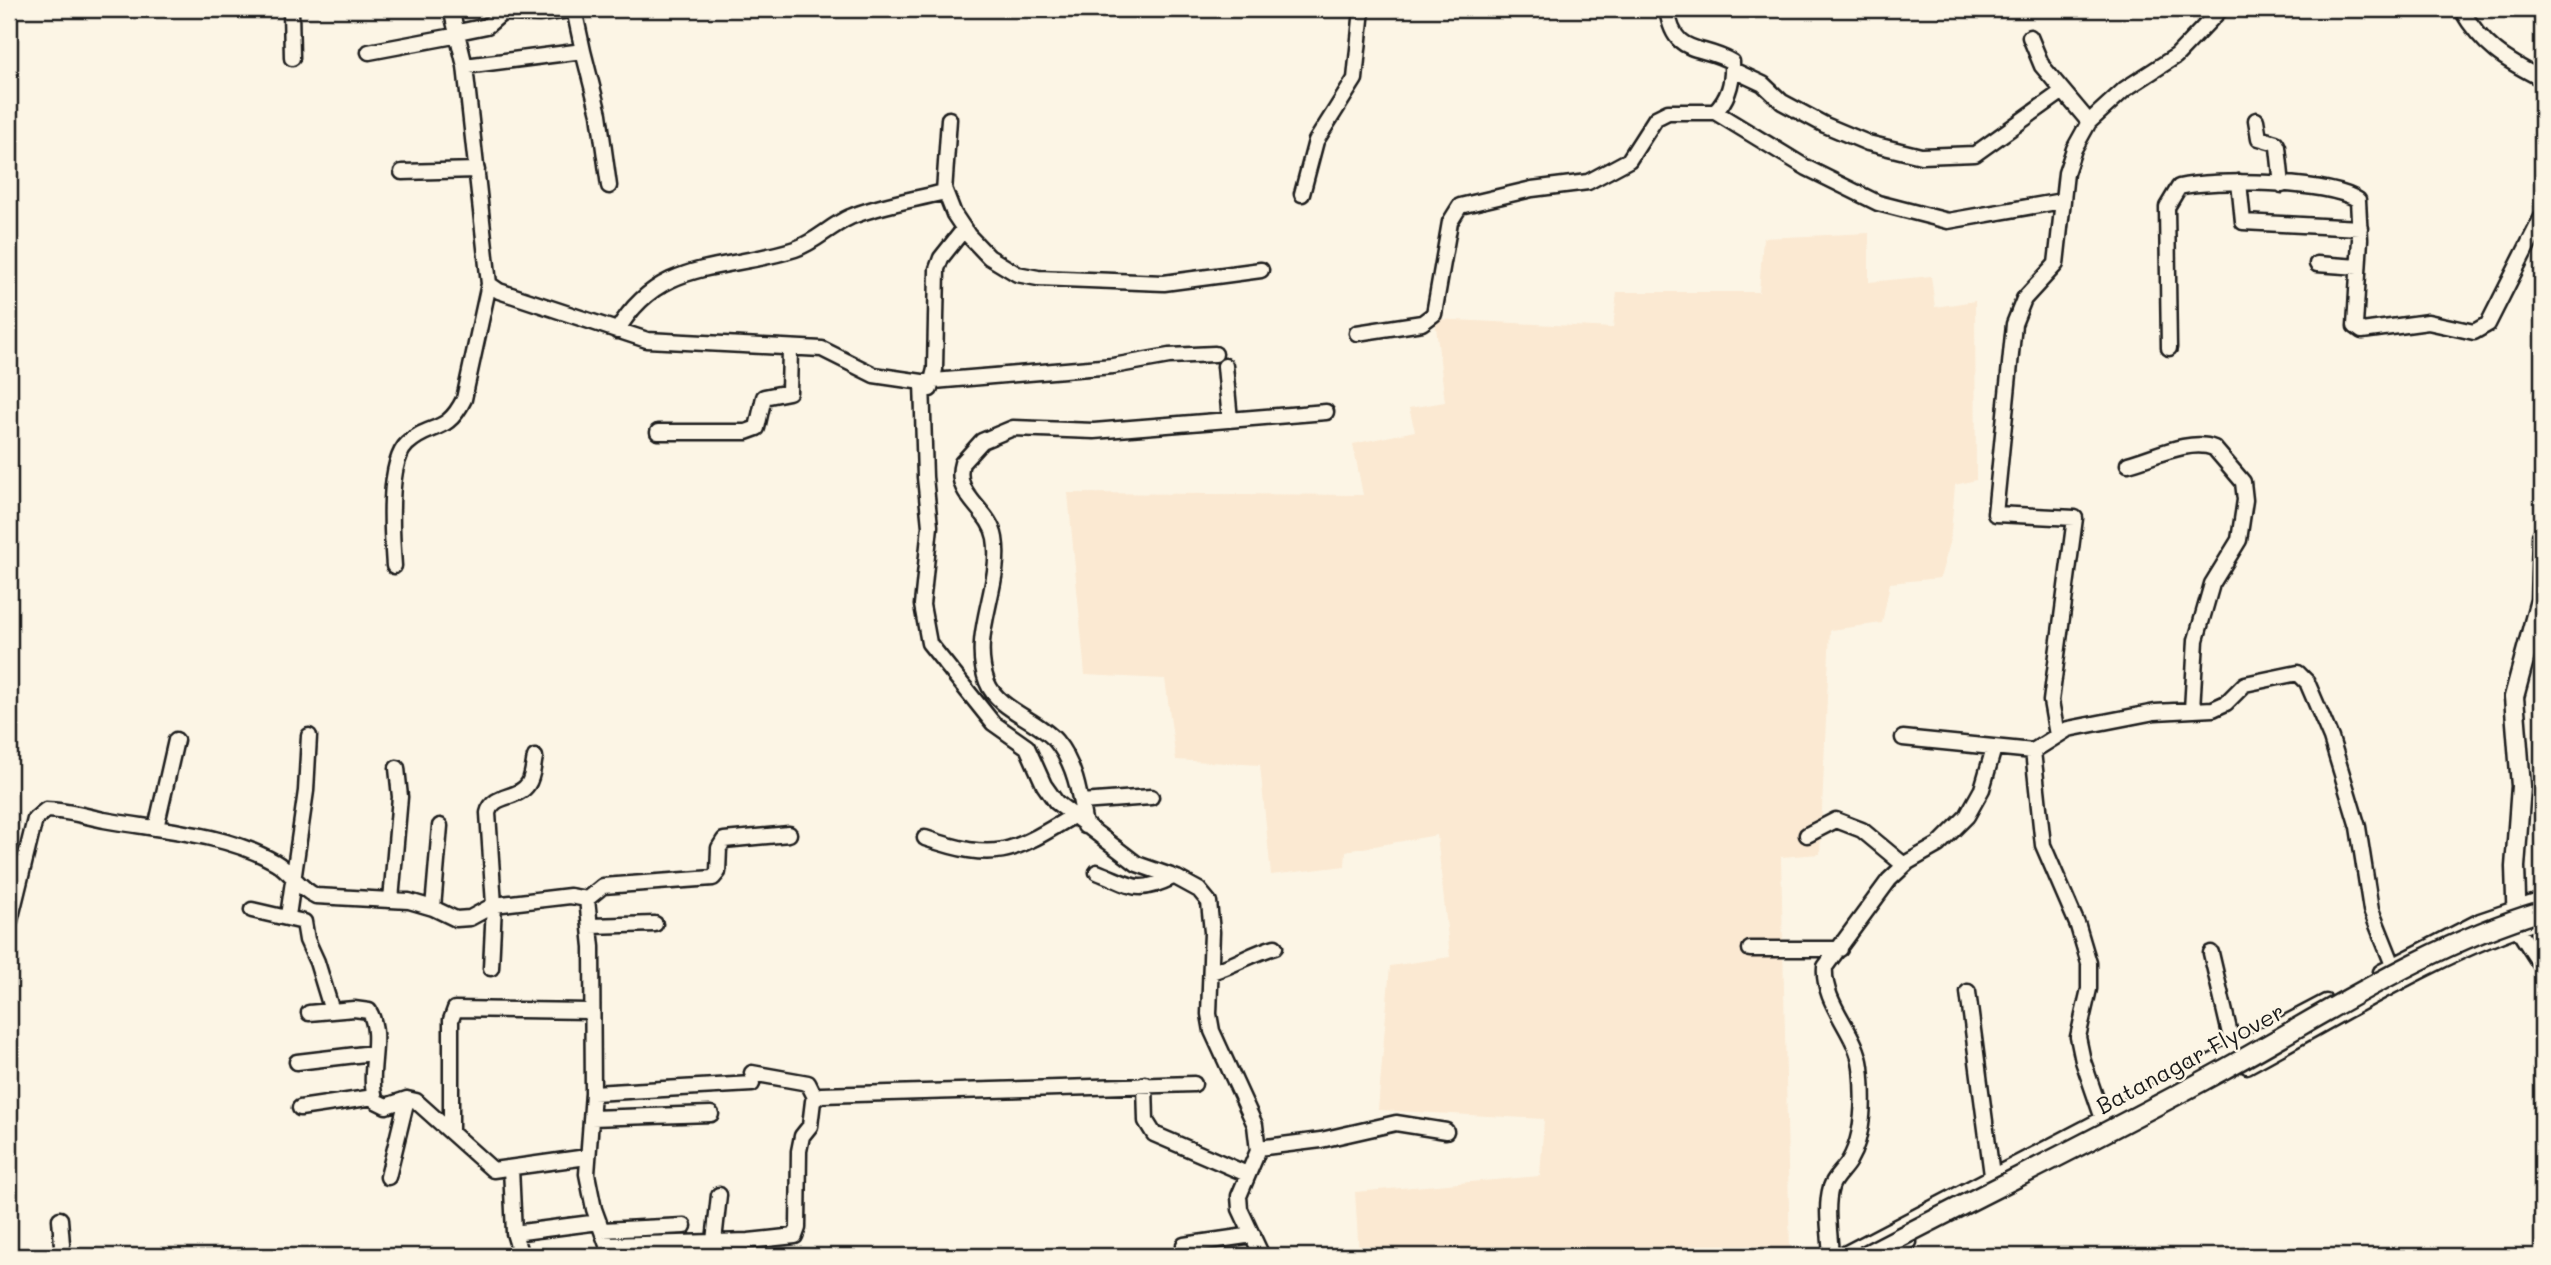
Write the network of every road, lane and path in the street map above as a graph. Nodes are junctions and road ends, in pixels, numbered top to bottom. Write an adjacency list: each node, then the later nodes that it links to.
1 (291, 9): 12 (street)
2 (451, 9): 8 (street)
3 (576, 9): 8 (street); 10 (street)
4 (1362, 9): 27 (street)
5 (1667, 9): 14 (street)
6 (2221, 9): 20 (street)
7 (2461, 9): 15 (street)
8 (459, 33): 11 (street); 13 (street)
9 (2030, 37): 16 (street)
10 (583, 51): 13 (street); 25 (street)
11 (369, 52)
12 (292, 58)
13 (465, 66): 21 (street)
14 (1732, 70): 16 (street); 17 (street)
15 (2542, 79)
16 (2063, 91): 20 (street)
17 (1716, 112): 28 (street); 37 (street)
18 (949, 119): 26 (street)
19 (2256, 120): 24 (street)
20 (2089, 122): 28 (street)
21 (477, 170): 22 (street); 35 (street)
22 (402, 172)
23 (2239, 182): 24 (street); 30 (street); 38 (street)
24 (2282, 185): 30 (street)
25 (609, 187)
26 (945, 191): 31 (street); 36 (street)
27 (1301, 194)
28 (2062, 201): 51 (street)
29 (2542, 217): 33 (street)
30 (2360, 228): 33 (street)
31 (964, 229): 34 (street); 42 (street)
32 (2317, 264): 33 (street)
33 (2358, 267)
34 (1261, 270)
35 (489, 284): 36 (street); 49 (street)
36 (617, 331): 39 (street)
37 (1357, 333)
38 (2169, 348)
39 (790, 349): 42 (street); 45 (street)
40 (1214, 354): 42 (street)
41 (1225, 366): 44 (street)
42 (927, 386): 61 (street)
43 (1326, 412): 44 (street)
44 (1230, 419): 60 (street)
45 (658, 432)
46 (2128, 464): 50 (street)
47 (2542, 536): 48 (main road)
48 (2542, 556): 77 (main road)
49 (394, 566)
50 (2192, 710): 51 (street); 90 (street)
51 (2057, 735): 56 (street)
52 (309, 736): 71 (street)
53 (1903, 738): 55 (street)
54 (176, 740): 64 (street)
55 (1994, 748): 56 (street); 68 (street)
56 (2033, 751): 110 (street)
57 (535, 757): 75 (street)
58 (397, 768): 73 (street)
59 (1152, 797): 60 (street)
60 (1081, 802): 63 (street)
61 (1073, 816): 63 (street); 67 (street)
62 (440, 826): 76 (street)
63 (1086, 826): 70 (street)
64 (156, 828): 71 (street); 83 (street)
65 (789, 834): 72 (street)
66 (1807, 835): 68 (street)
67 (925, 838)
68 (1904, 864): 87 (street)
69 (1097, 872): 70 (street)
70 (1173, 877): 93 (street)
71 (293, 880): 73 (street); 80 (street)
72 (587, 899): 75 (street); 84 (street)
73 (391, 900): 76 (street)
74 (2542, 900): 77 (street)
75 (494, 905): 76 (street); 92 (street)
76 (433, 908)
77 (2516, 908): 85 (main road); 90 (street)
78 (252, 910): 80 (street)
79 (2542, 911): 133 (main road, Batanagar Flyover, bridge)
80 (288, 916): 95 (street)
81 (2542, 920): 85 (street)
82 (654, 924): 84 (street)
83 (9, 925)
84 (591, 926): 96 (street)
85 (2517, 928): 91 (street); 134 (street)
86 (1275, 947): 93 (street)
87 (1840, 949): 88 (street); 131 (street)
88 (1750, 950)
89 (2211, 953): 98 (street)
90 (2393, 965): 98 (street)
91 (2542, 967)
92 (491, 968)
93 (1211, 972): 113 (street)
94 (1968, 992): 117 (street)
95 (332, 1011): 97 (street); 99 (street)
96 (590, 1011): 103 (street); 111 (street)
97 (309, 1013)
98 (2234, 1051): 110 (street)
99 (373, 1054): 100 (street); 104 (street)
100 (297, 1062)
101 (1145, 1084): 102 (street); 105 (street); 116 (street)
102 (1194, 1084)
103 (593, 1093): 105 (street); 109 (street)
104 (374, 1097): 106 (street); 107 (street)
105 (815, 1097): 125 (street)
106 (407, 1099): 111 (street); 118 (street)
107 (300, 1108)
108 (711, 1114): 109 (street)
109 (591, 1118): 114 (street)
110 (2103, 1119): 117 (street)
111 (451, 1131): 115 (street)
112 (1446, 1131): 113 (street)
113 (1258, 1148): 116 (street)
114 (587, 1157): 115 (street); 121 (street)
115 (511, 1168): 123 (street)
116 (1247, 1174): 124 (street)
117 (1992, 1175): 132 (street)
118 (388, 1178)
119 (719, 1195): 125 (street)
120 (60, 1219): 128 (street)
121 (601, 1226): 122 (street); 123 (street); 127 (street)
122 (684, 1226)
123 (514, 1233): 129 (street)
124 (1253, 1235): 126 (street); 130 (street)
125 (714, 1241): 127 (street)
126 (1184, 1245)
127 (610, 1251)
128 (60, 1256)
129 (521, 1256)
130 (1262, 1256)
131 (1831, 1256)
132 (1841, 1256)
133 (1864, 1256)
134 (1883, 1256)

